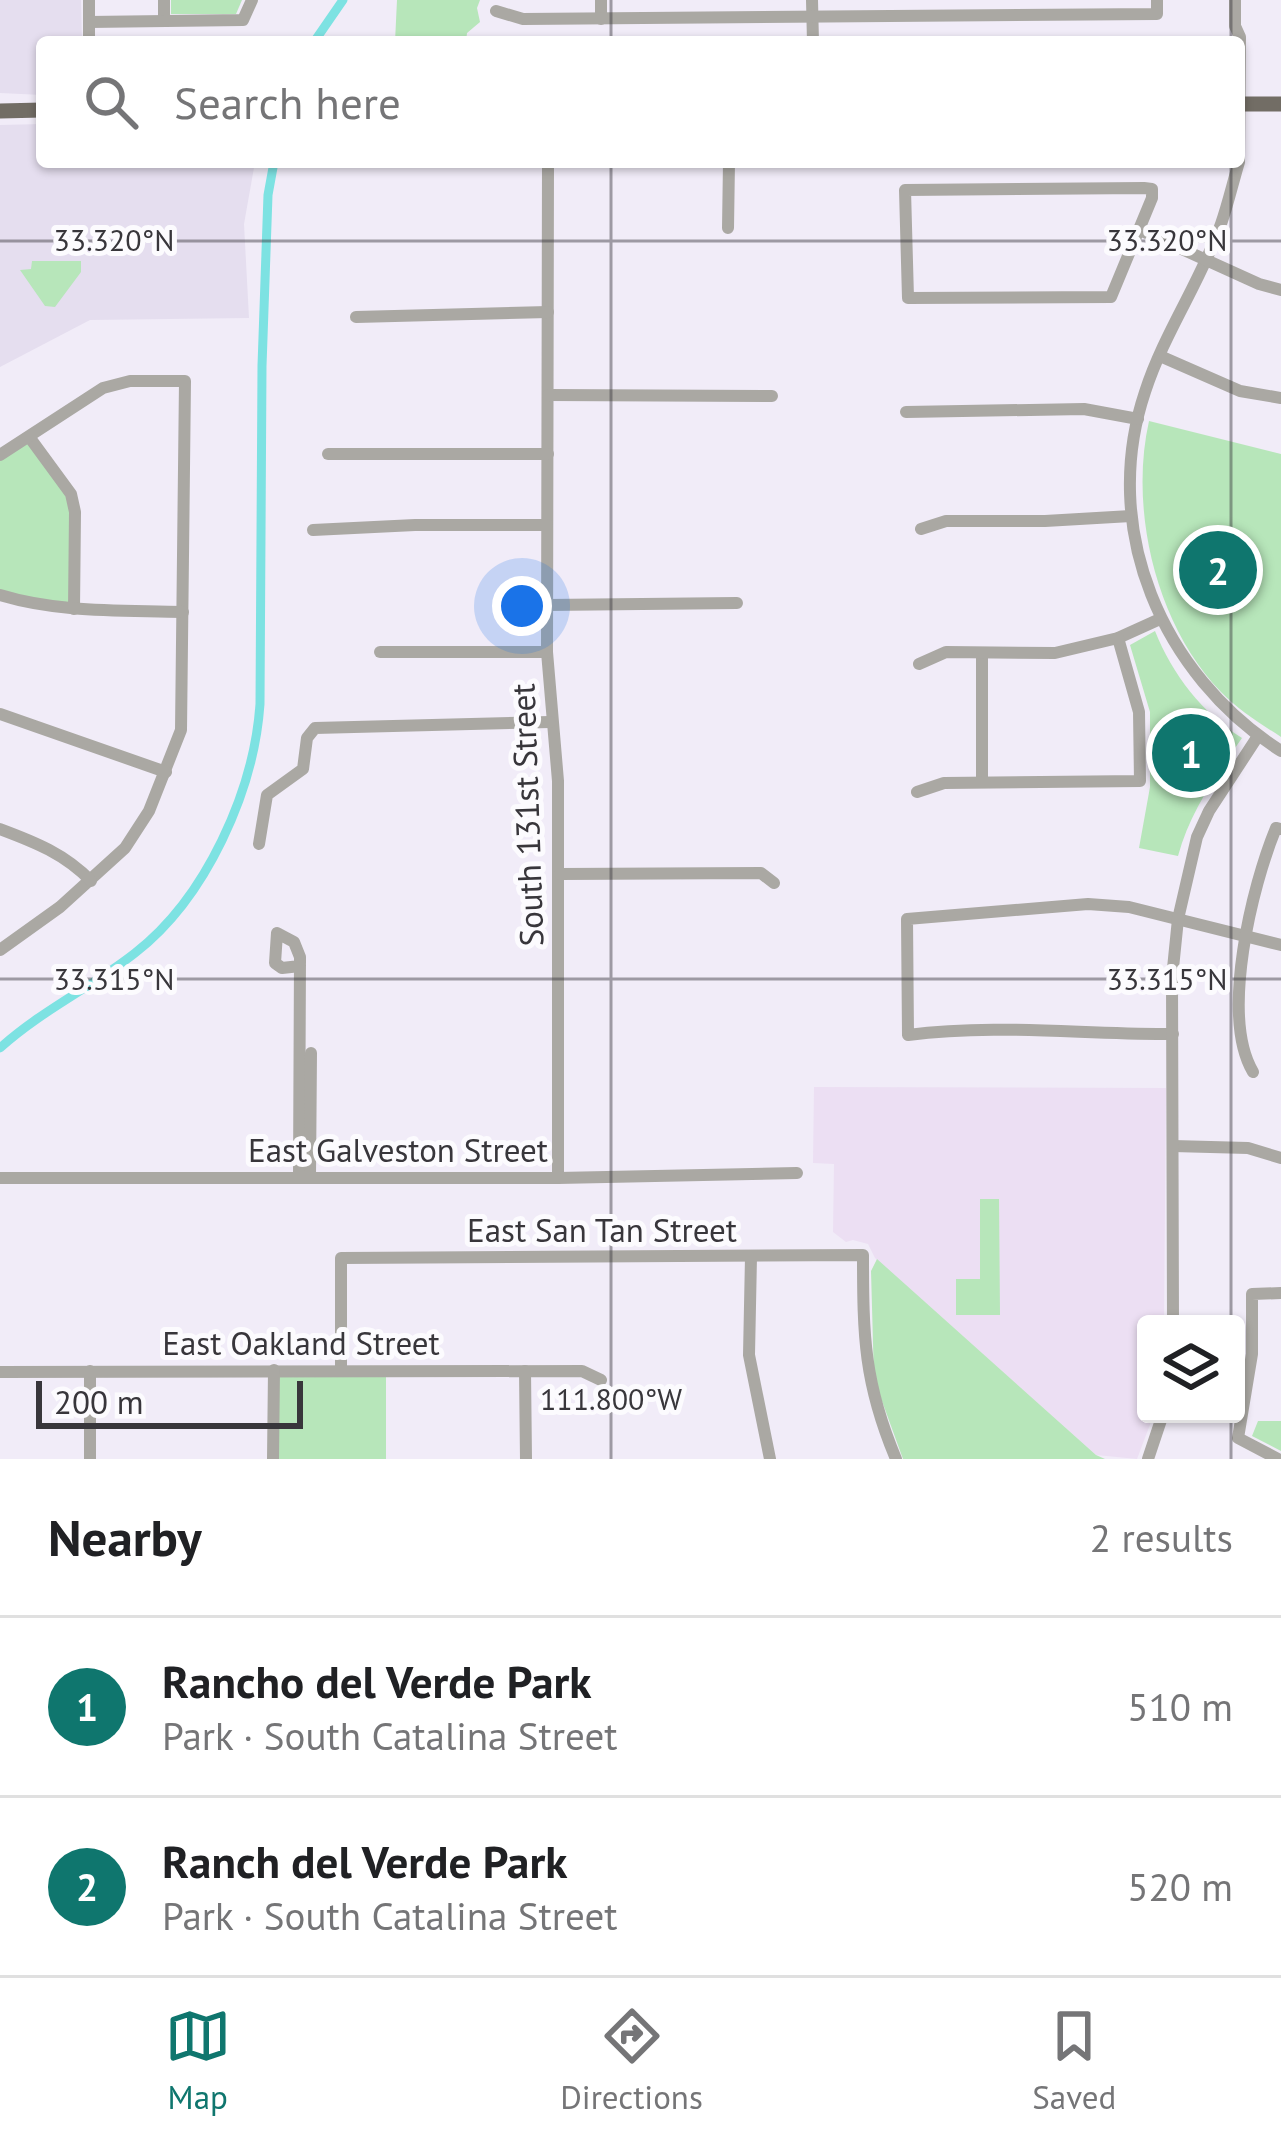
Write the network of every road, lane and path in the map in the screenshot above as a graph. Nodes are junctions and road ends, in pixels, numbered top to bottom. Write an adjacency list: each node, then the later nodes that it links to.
1 (89, 0): 12 (street)
2 (164, 0): 11 (street)
3 (252, 0): 11 (street)
4 (601, 0): 10 (street)
5 (812, 0): 9 (street)
6 (1235, 0): 13 (street)
7 (1157, 7): 9 (street)
8 (496, 11): 10 (street)
9 (813, 18): 10 (street); 15 (street)
10 (601, 19)
11 (164, 21): 12 (street)
12 (89, 22): 14 (street)
13 (1235, 26): 16 (street); 17 (street)
14 (89, 36)
15 (813, 36)
16 (1231, 36)
17 (1240, 36)
18 (1245, 104): 19 (main road)
19 (1281, 104)
20 (36, 110): 21 (main road)
21 (0, 111)
22 (548, 168): 31 (street, South 131st Street)
23 (729, 168): 27 (street)
24 (1230, 168): 26 (street)
25 (1236, 168): 26 (street)
26 (1232, 178): 29 (street)
27 (728, 229)
28 (1140, 230): 28 (street); 29 (street)
29 (1205, 259): 30 (street); 33 (street)
30 (1280, 287)
31 (548, 312): 32 (street); 34 (street, South 131st Street)
32 (356, 317)
33 (1160, 356): 36 (street); 38 (street)
34 (548, 395): 35 (street); 41 (street, South 131st Street)
35 (772, 396)
36 (1281, 398)
37 (906, 412): 38 (street)
38 (1138, 418): 43 (street)
39 (30, 437): 42 (street); 50 (street); 51 (street)
40 (328, 454): 41 (street)
41 (548, 454): 44 (street, South 131st Street)
42 (0, 455)
43 (1131, 516): 45 (street); 52 (street)
44 (547, 525): 46 (street); 49 (street, South 131st Street)
45 (921, 529)
46 (313, 530)
47 (0, 595): 50 (street)
48 (737, 603): 49 (street)
49 (547, 604): 55 (street, South 131st Street)
50 (74, 609): 51 (street)
51 (183, 612): 62 (street)
52 (1160, 619): 53 (street); 60 (street)
53 (1118, 638): 56 (street); 63 (street)
54 (380, 652): 55 (street)
55 (547, 652): 59 (street, South 131st Street)
56 (982, 654): 57 (street); 63 (street)
57 (920, 664)
58 (0, 714): 62 (street)
59 (550, 722): 67 (street); 68 (street, South 131st Street)
60 (1258, 736): 61 (street); 71 (street)
61 (1281, 752)
62 (166, 772): 69 (street)
63 (982, 781): 64 (street)
64 (917, 792)
65 (1279, 828): 72 (street)
66 (0, 829): 69 (street)
67 (259, 844)
68 (560, 874): 70 (street); 84 (street, South 131st Street)
69 (92, 881): 74 (street)
70 (774, 883)
71 (1178, 919): 72 (street); 76 (street); 76 (street)
72 (1245, 936): 73 (street); 78 (street)
73 (1281, 945)
74 (0, 950)
75 (300, 967): 82 (street)
76 (1173, 1034): 79 (street)
77 (311, 1053): 82 (street)
78 (1253, 1072)
79 (1172, 1146): 80 (street); 87 (street)
80 (1281, 1158)
81 (796, 1173): 84 (street, East Galveston Street)
82 (305, 1176): 83 (street, East Galveston Street); 84 (street, East Galveston Street)
83 (0, 1178)
84 (558, 1178)
85 (751, 1257): 88 (street, East San Tan Street); 98 (street); 99 (street, East San Tan Street)
86 (1281, 1293): 101 (street)
87 (1173, 1315)
88 (341, 1369): 89 (street, East Oakland Street); 91 (street, East Oakland Street)
89 (274, 1370): 90 (street, East Oakland Street); 96 (street)
90 (90, 1371): 92 (street, East Oakland Street); 95 (street)
91 (525, 1371): 93 (street, East Oakland Street); 97 (street)
92 (0, 1372)
93 (601, 1380)
94 (1160, 1423): 100 (street)
95 (90, 1459)
96 (273, 1459)
97 (526, 1459)
98 (770, 1459)
99 (896, 1459)
100 (1148, 1459)
101 (1278, 1459)

